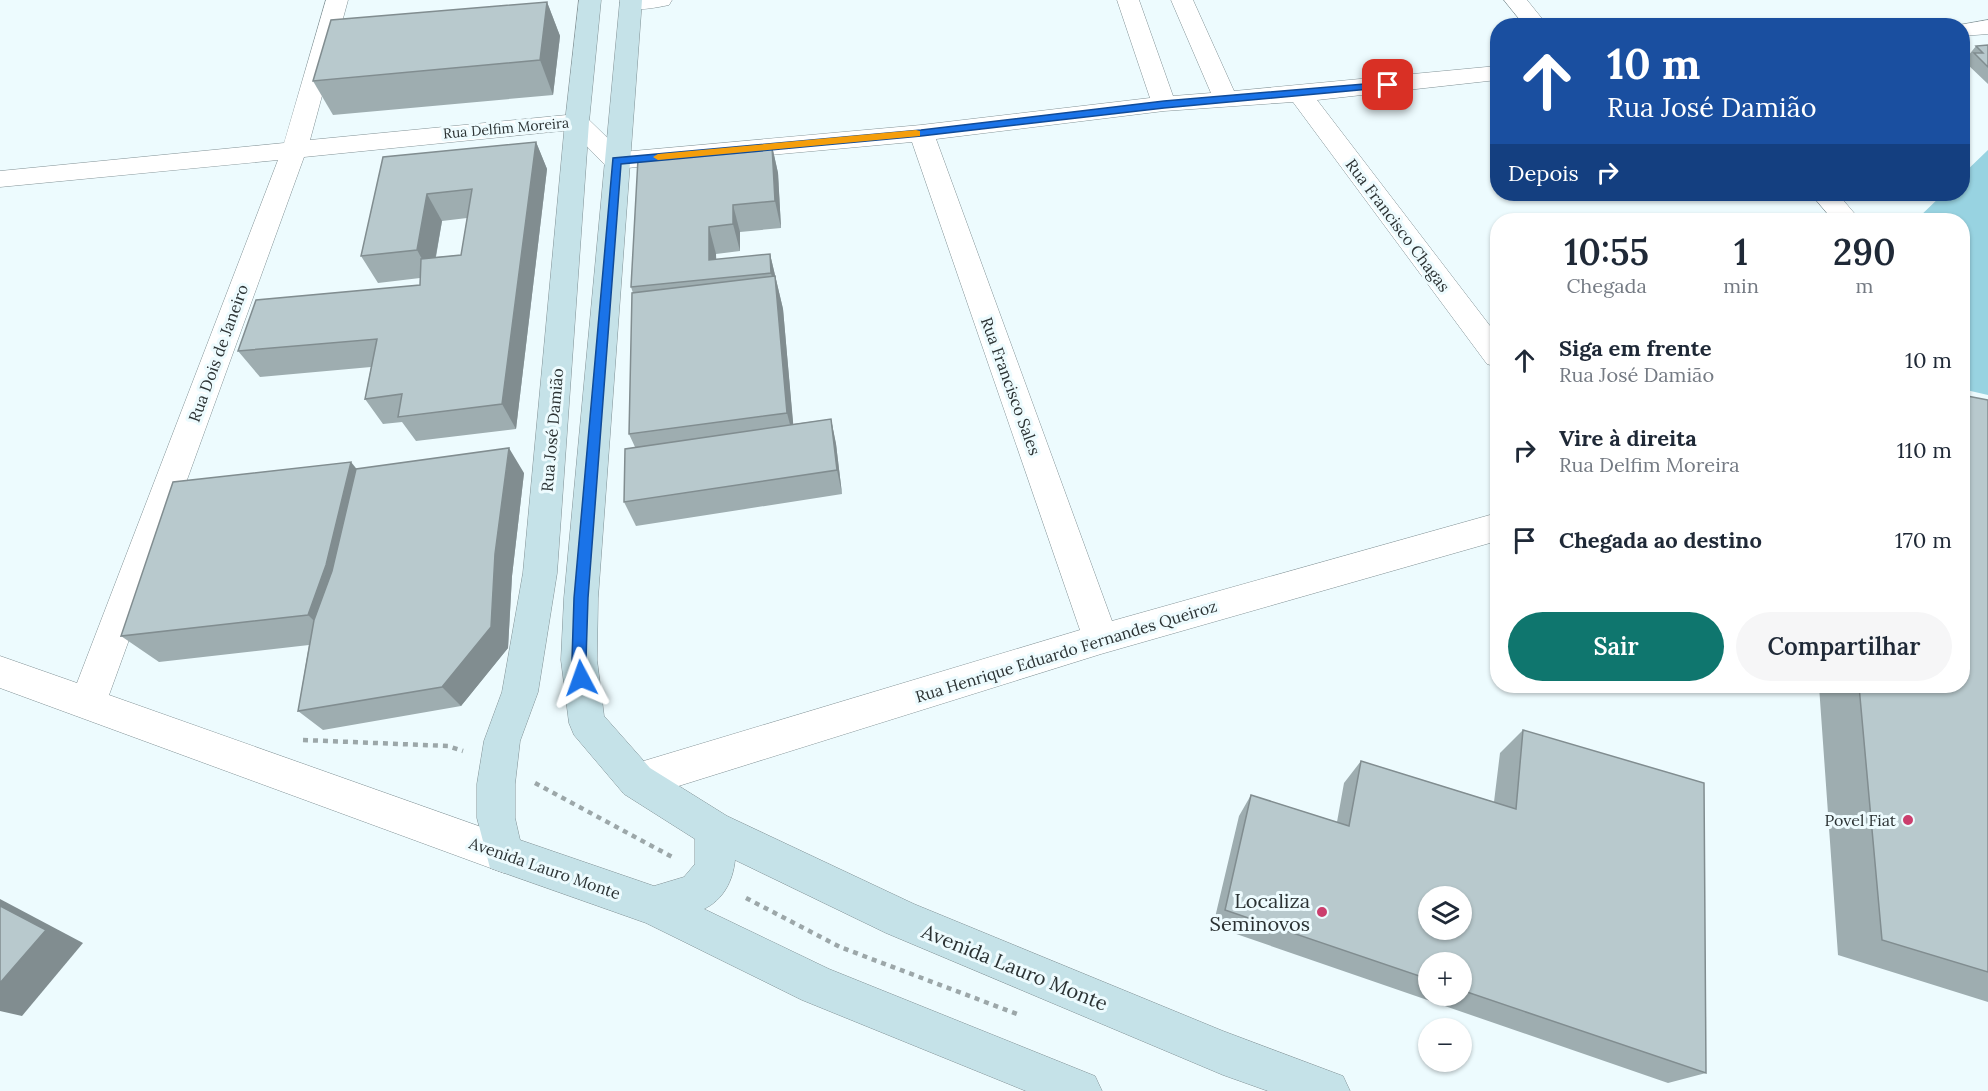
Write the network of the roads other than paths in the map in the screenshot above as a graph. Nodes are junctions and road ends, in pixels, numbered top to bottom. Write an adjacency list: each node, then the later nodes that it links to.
1 (337, 0): 17 (street, Rua Dois de Janeiro)
2 (590, 0): 15 (street, Rua José Damião)
3 (661, 0): 7 (street)
4 (1128, 0): 14 (street)
5 (1182, 0): 13 (street)
6 (1515, 0): 8 (street)
7 (631, 1): 18 (street)
8 (1530, 18)
9 (1988, 27): 10 (street)
10 (1970, 28)
11 (1490, 74): 12 (street)
12 (1300, 94): 13 (street); 22 (street, Rua Francisco Chagas)
13 (1226, 100): 14 (street)
14 (1164, 104): 16 (street)
15 (577, 122): 17 (street, Rua Delfim Moreira); 18 (street, Rua Delfim Moreira); 29 (street, Rua José Damião)
16 (921, 133): 18 (street); 24 (street, Rua Francisco Sales)
17 (295, 148): 19 (street, Rua Delfim Moreira); 26 (street, Rua Dois de Janeiro)
18 (616, 161): 27 (street, Avenida Lauro Monte)
19 (0, 179)
20 (1830, 201): 21 (street)
21 (1841, 213)
22 (1490, 347)
23 (1490, 529): 24 (street, Rua Henrique Eduardo Fernandes Queiroz)
24 (1101, 639): 27 (street, Rua Henrique Eduardo Fernandes Queiroz)
25 (7, 678): 26 (street, Avenida Lauro Monte)
26 (88, 702): 29 (street, Avenida Lauro Monte)
27 (637, 782): 28 (street, Avenida Lauro Monte)
28 (713, 829): 30 (street); 32 (street, Avenida Lauro Monte)
29 (504, 854): 30 (street, Avenida Lauro Monte)
30 (654, 906): 31 (street, Avenida Lauro Monte)
31 (1080, 1091)
32 (1328, 1091)

